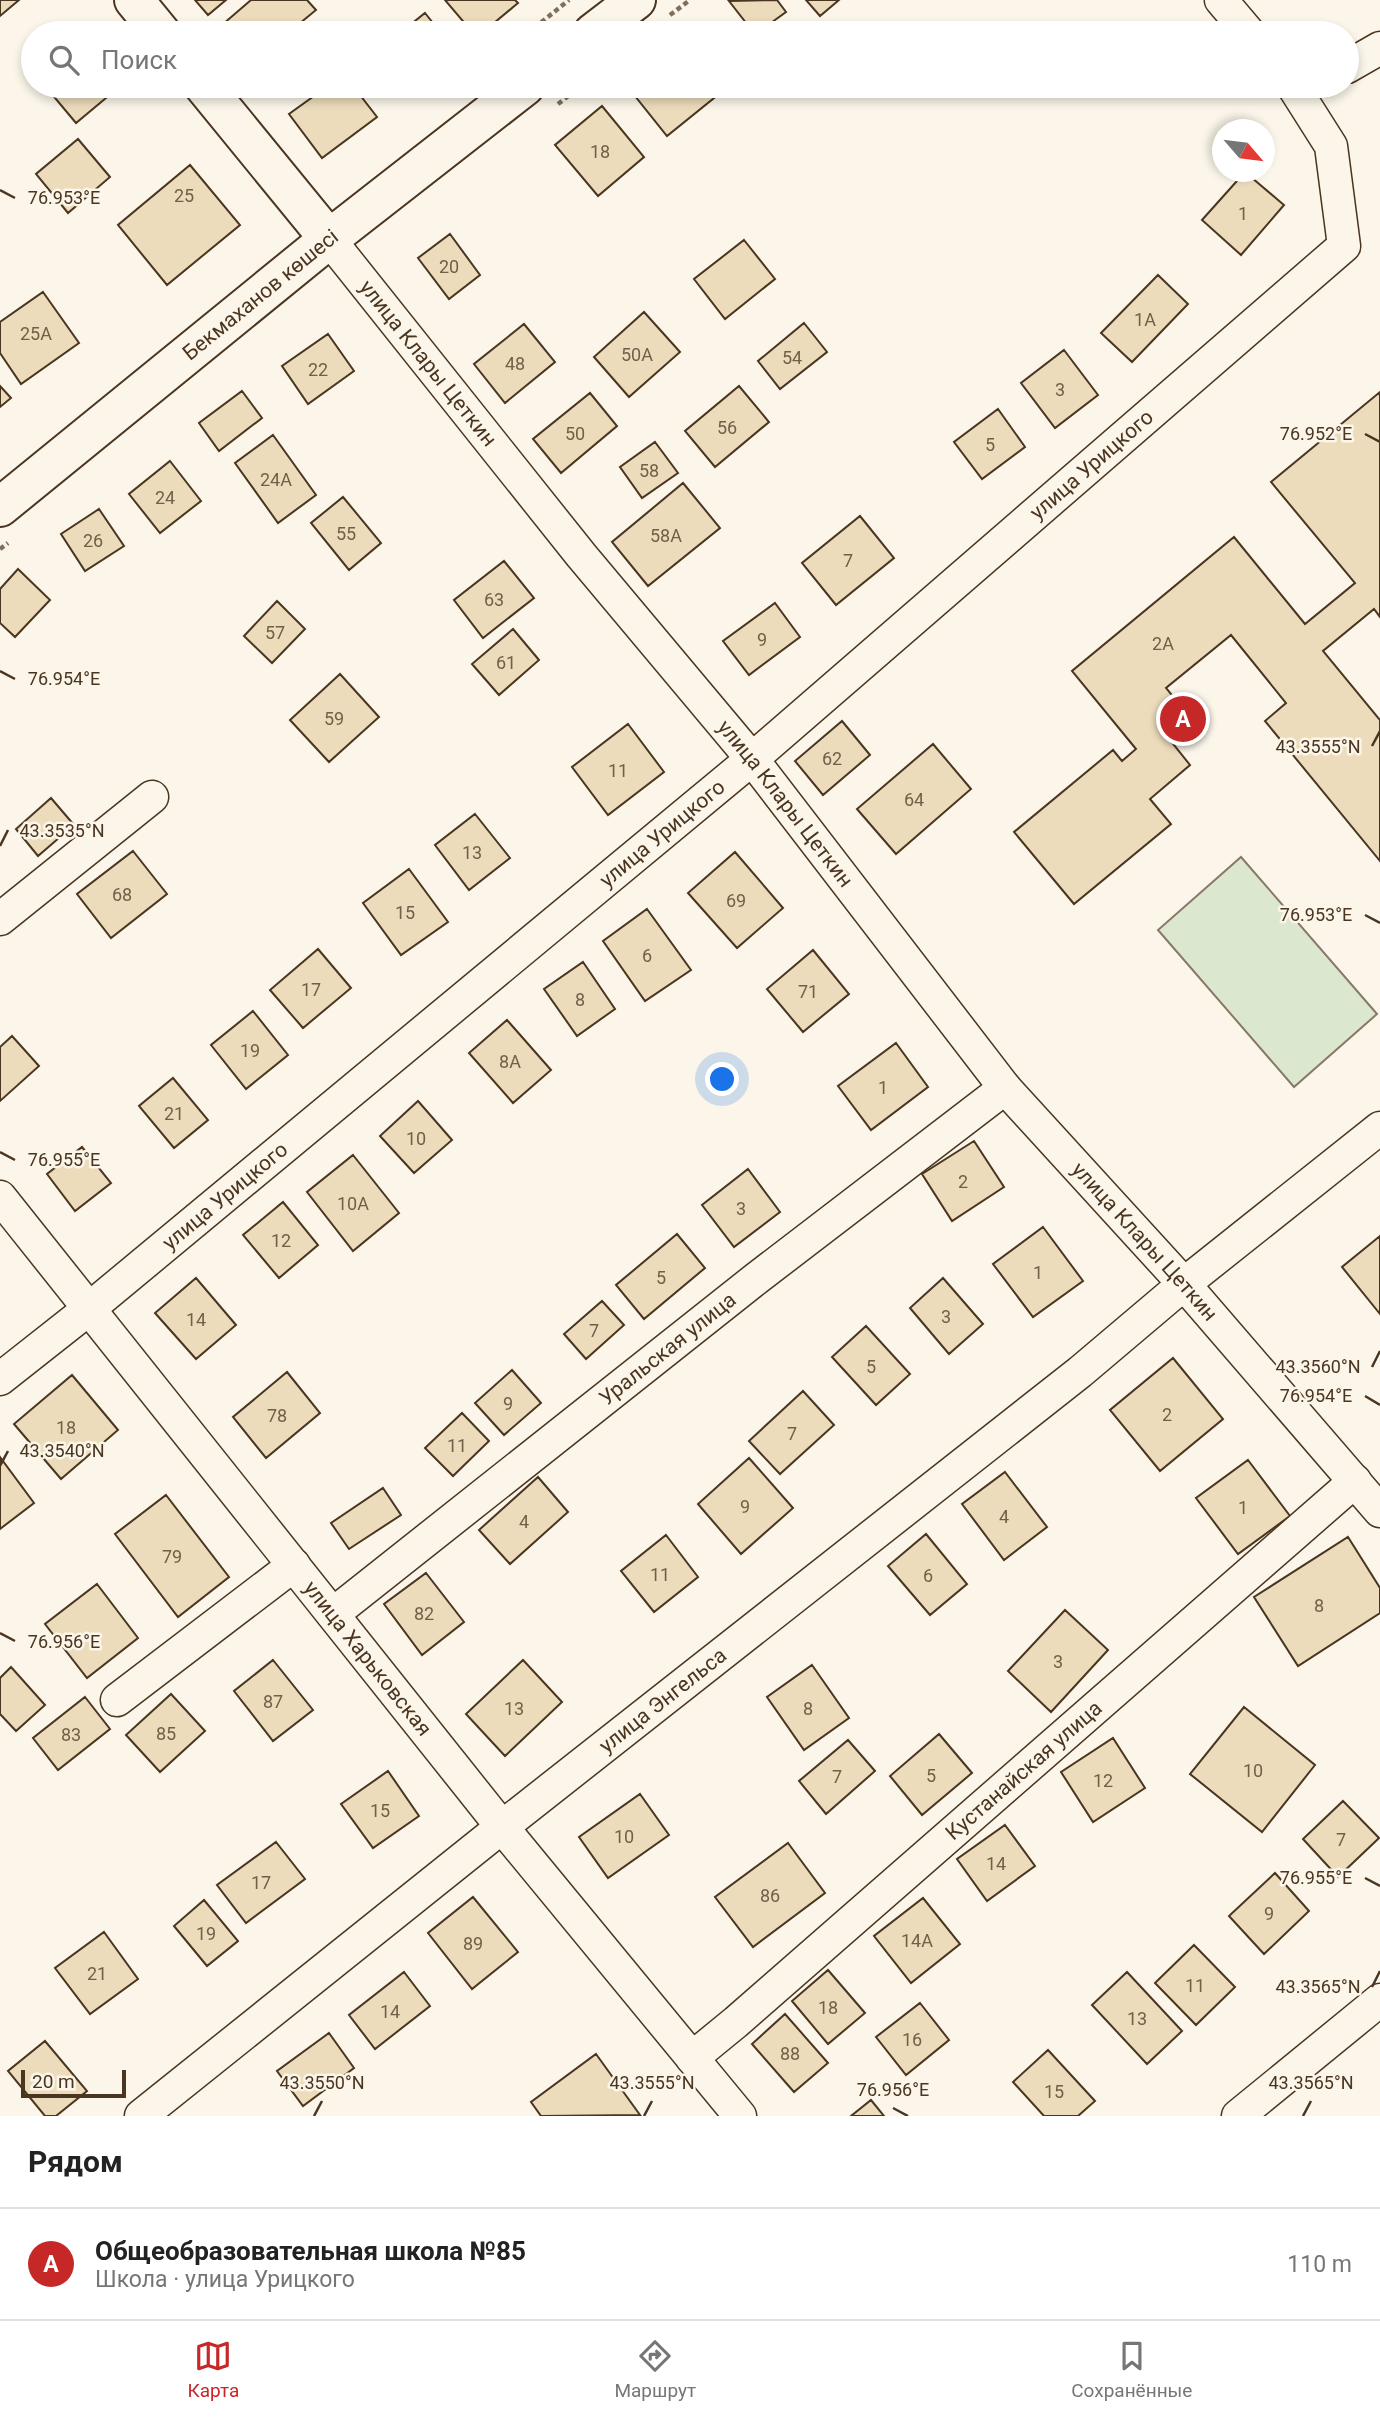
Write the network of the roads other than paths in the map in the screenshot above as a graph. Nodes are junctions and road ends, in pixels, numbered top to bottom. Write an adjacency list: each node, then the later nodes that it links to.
1 (134, 0): 4 (main road)
2 (636, 0): 5 (main road)
3 (1221, 0): 6 (street)
4 (151, 21)
5 (609, 21)
6 (1239, 21)
7 (1380, 47): 8 (street)
8 (1359, 60)
9 (214, 98): 12 (main road, улица Клары Цеткин)
10 (510, 98): 12 (main road, Бекмаханов көшесі)
11 (1307, 98): 14 (street, улица Урицкого)
12 (329, 239): 13 (main road, Бекмаханов көшесі); 14 (street, улица Клары Цеткин)
13 (0, 507)
14 (752, 759): 17 (street, улица Клары Цеткин); 21 (street, улица Урицкого)
15 (152, 797): 16 (street)
16 (0, 919)
17 (1005, 1088): 20 (street, улица Клары Цеткин); 26 (street, Уральская улица)
18 (1380, 1128): 20 (street, улица Энгельса)
19 (0, 1197): 21 (street, улица Харьковская)
20 (1184, 1284): 23 (street, улица Клары Цеткин); 28 (street, улица Энгельса)
21 (90, 1308): 22 (street, улица Урицкого); 25 (street, улица Харьковская)
22 (0, 1379)
23 (1355, 1480): 24 (street, улица Клары Цеткин); 30 (street, Кустанайская улица)
24 (1380, 1511)
25 (294, 1565): 26 (street, улица Харьковская); 27 (street)
26 (333, 1614): 28 (street, улица Харьковская)
27 (117, 1700)
28 (502, 1827): 30 (street, улица Харьковская); 31 (street, улица Энгельса)
29 (1380, 2000): 33 (street)
30 (692, 2058): 32 (street, улица Харьковская)
31 (141, 2116)
32 (740, 2116)
33 (1238, 2116)

